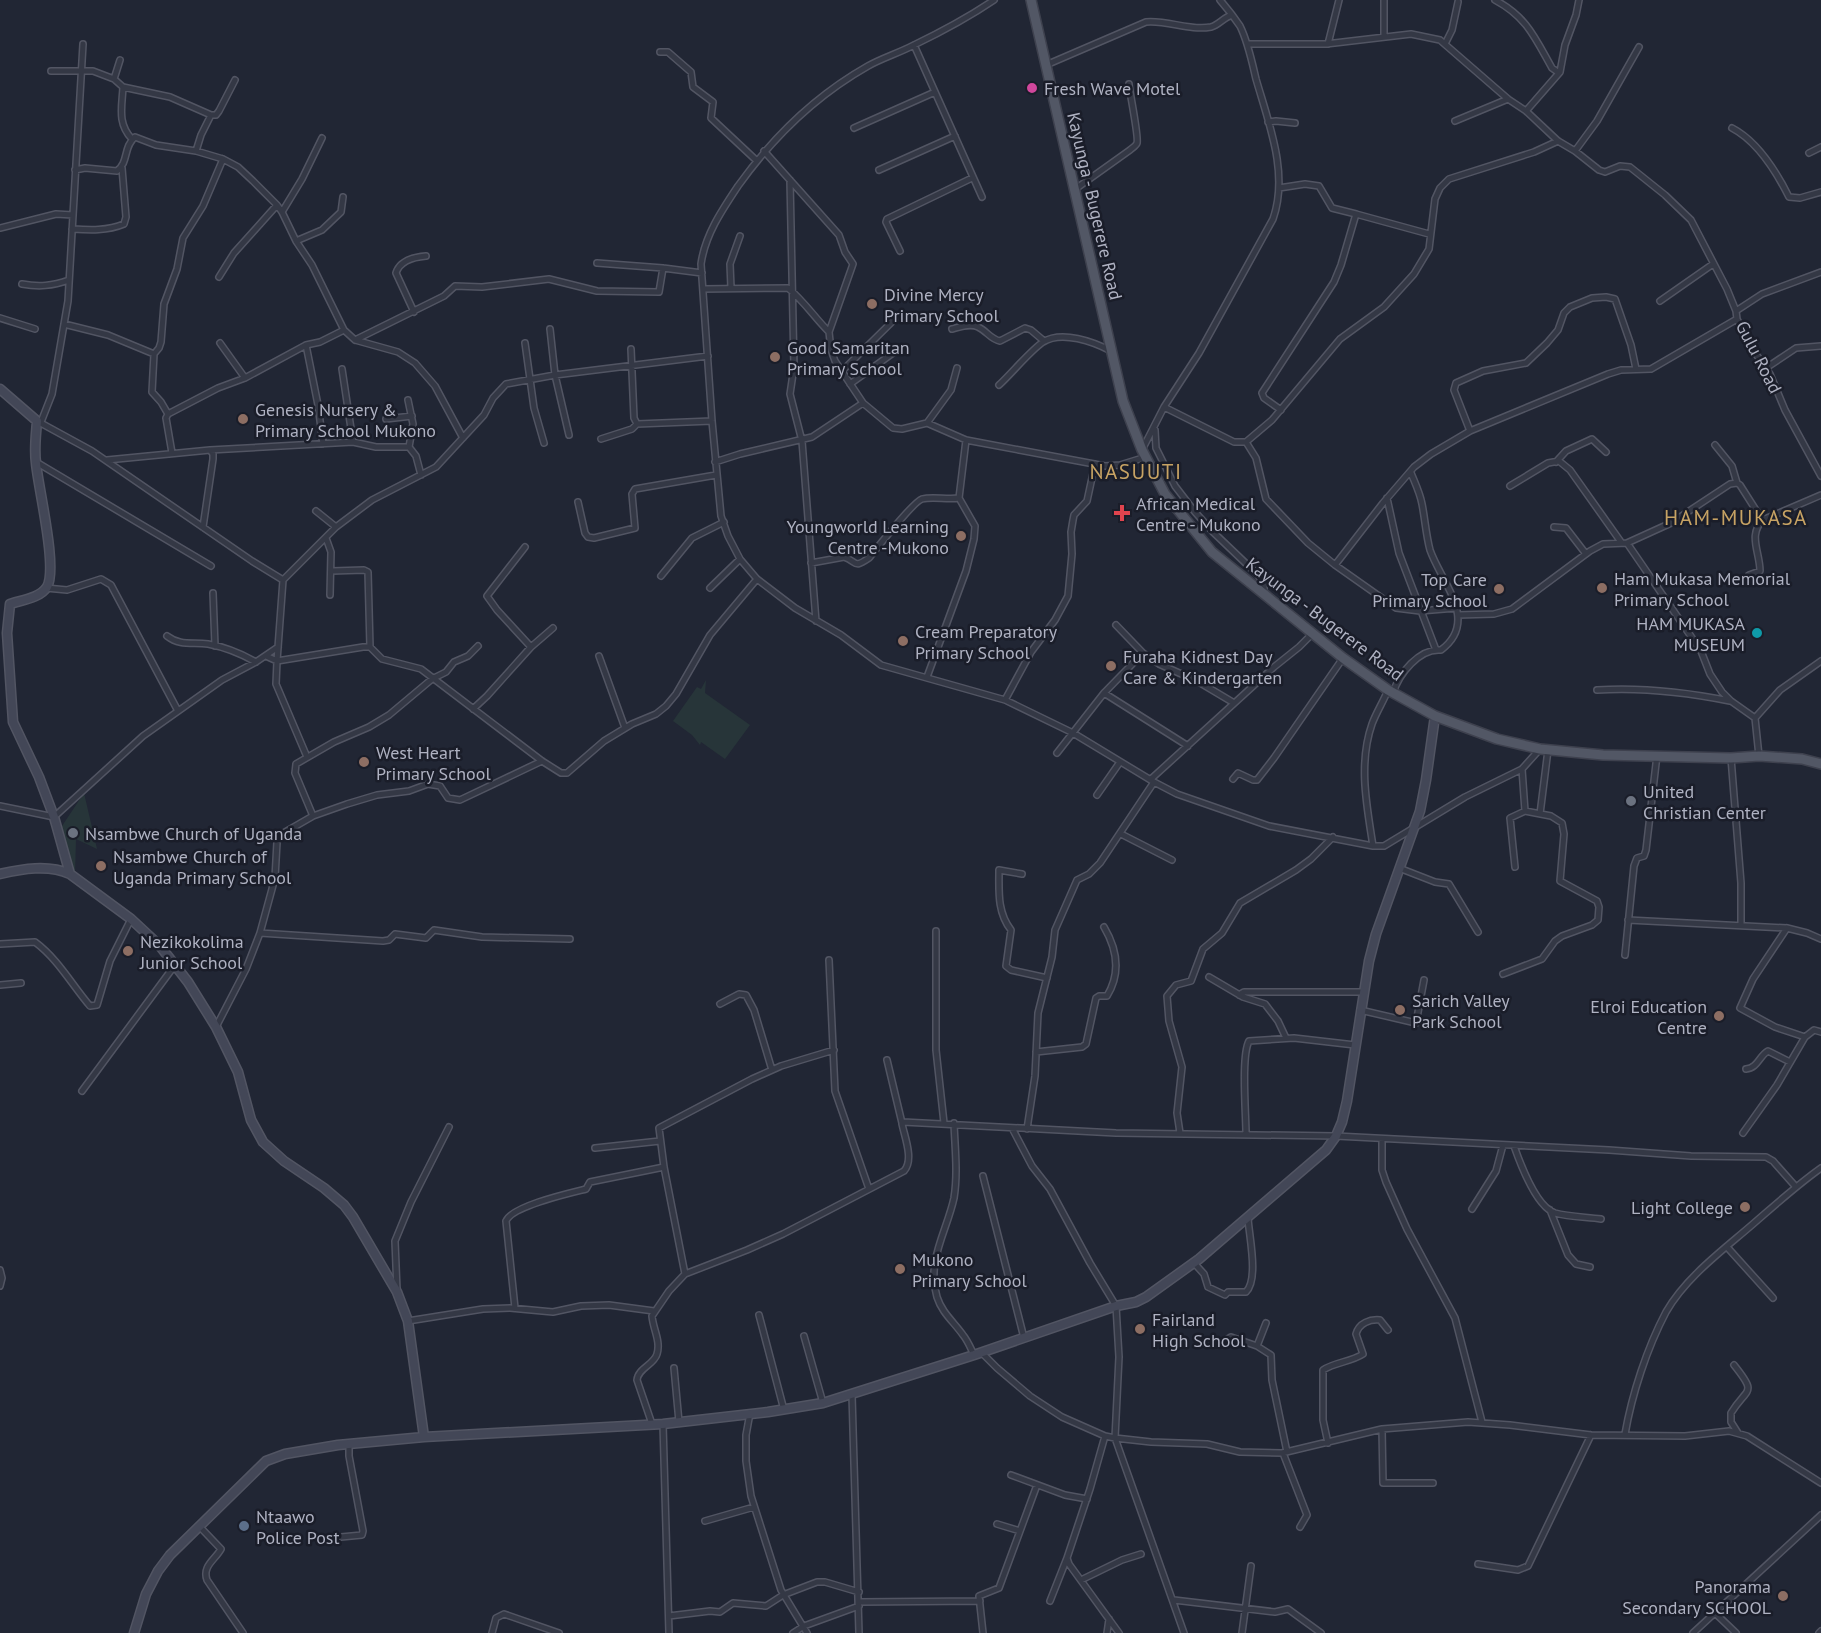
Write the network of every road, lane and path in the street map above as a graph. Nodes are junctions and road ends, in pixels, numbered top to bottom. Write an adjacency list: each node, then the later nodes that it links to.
1 (994, 0): 15 (street)
2 (1031, 0): 19 (main road, Kayunga - Bugerere Road)
3 (1220, 0): 9 (street)
4 (1339, 0): 13 (street)
5 (1384, 0): 10 (street)
6 (1495, 0): 22 (street)
7 (1579, 0): 22 (street)
8 (1458, 2): 14 (street)
9 (1232, 15): 12 (street); 19 (street)
10 (1384, 37): 13 (street); 14 (street)
11 (83, 44): 21 (street)
12 (1247, 44): 13 (street); 32 (street)
13 (1328, 44)
14 (1445, 44): 28 (street)
15 (914, 45): 27 (street); 41 (street)
16 (1640, 47): 42 (street)
17 (660, 52): 46 (street)
18 (120, 60): 23 (street)
19 (1046, 65): 53 (main road, Kayunga - Bugerere Road)
20 (51, 71): 21 (street)
21 (80, 71): 23 (street); 48 (street)
22 (1559, 74): 29 (street)
23 (114, 79): 26 (street)
24 (234, 80): 30 (street)
25 (1129, 84): 53 (street)
26 (123, 87): 30 (street); 38 (street)
27 (935, 92): 34 (street); 36 (street)
28 (1508, 99): 29 (street); 31 (street)
29 (1526, 111): 39 (street)
30 (211, 115): 43 (street)
31 (1455, 121)
32 (1268, 122): 33 (street); 52 (street)
33 (1295, 123)
34 (854, 128)
35 (1732, 128): 54 (street)
36 (955, 136): 49 (street); 50 (street)
37 (322, 138): 58 (street)
38 (132, 139): 43 (street); 47 (street)
39 (1558, 141): 42 (street); 63 (street)
40 (1821, 147): 44 (street)
41 (764, 151): 46 (street); 51 (street)
42 (1575, 151): 69 (street, Gulu Road)
43 (196, 152): 45 (street)
44 (1809, 153)
45 (224, 159): 57 (street); 100 (street)
46 (757, 161): 72 (street)
47 (122, 168): 48 (street); 62 (street)
48 (75, 170): 59 (street)
49 (879, 170)
50 (972, 177): 56 (street); 66 (street)
51 (790, 180): 78 (street); 90 (street)
52 (1279, 188): 60 (street); 116 (street)
53 (1074, 190): 99 (main road, Kayunga - Bugerere Road)
54 (1821, 192)
55 (343, 197): 65 (street)
56 (982, 197)
57 (277, 205): 58 (street); 73 (street)
58 (282, 212): 65 (street)
59 (73, 214): 61 (street); 62 (street)
60 (1356, 214): 63 (street); 117 (street)
61 (0, 228)
62 (72, 229): 74 (street)
63 (1429, 234): 117 (street)
64 (740, 237): 76 (street)
65 (296, 241): 89 (street)
66 (900, 251)
67 (426, 256): 81 (street)
68 (597, 263): 70 (street)
69 (1713, 264): 79 (street); 80 (street, Gulu Road)
70 (663, 268): 72 (street); 81 (street)
71 (1821, 272): 80 (street)
72 (702, 273): 77 (street)
73 (219, 277)
74 (69, 280): 75 (street); 85 (street)
75 (22, 284)
76 (731, 288): 77 (street); 78 (street)
77 (703, 289): 101 (street)
78 (793, 292): 90 (street); 131 (street)
79 (1660, 301)
80 (1736, 311): 84 (street, Gulu Road)
81 (414, 312): 91 (street)
82 (897, 317): 107 (street)
83 (0, 318): 86 (street)
84 (1737, 319): 104 (street, Gulu Road); 106 (street)
85 (64, 324): 100 (street); 122 (street)
86 (35, 329)
87 (550, 329): 108 (street)
88 (952, 329): 92 (street)
89 (344, 330): 91 (street); 95 (street)
90 (829, 332): 107 (street)
91 (355, 340): 128 (street)
92 (1044, 341): 99 (street); 112 (street)
93 (220, 343): 109 (street)
94 (525, 343): 110 (street)
95 (306, 345): 109 (street); 135 (street)
96 (1821, 346): 104 (street)
97 (900, 348): 111 (street)
98 (631, 349): 102 (street)
99 (1111, 351): 141 (main road, Kayunga - Bugerere Road)
100 (154, 354): 118 (street)
101 (708, 356): 102 (street); 121 (street)
102 (632, 365): 108 (street); 124 (street)
103 (957, 368): 123 (street)
104 (1766, 368): 150 (street, Gulu Road)
105 (342, 369): 132 (street)
106 (1636, 369): 126 (street); 126 (street)
107 (842, 371): 111 (street)
108 (555, 375): 110 (street); 127 (street)
109 (245, 378): 118 (street)
110 (530, 380): 128 (street); 134 (street)
111 (850, 384): 115 (street)
112 (999, 385)
113 (0, 389): 122 (street)
114 (408, 400): 119 (street)
115 (863, 403): 123 (street); 131 (street)
116 (1164, 407): 125 (street); 133 (street)
117 (1281, 410): 133 (street)
118 (168, 414): 140 (street)
119 (412, 416): 120 (street); 137 (street)
120 (386, 419)
121 (712, 421): 124 (street); 144 (street)
122 (39, 422): 142 (street); 143 (street)
123 (927, 423): 130 (street)
124 (637, 424): 129 (street)
125 (1155, 429): 141 (street); 179 (street)
126 (1470, 431): 147 (street)
127 (569, 435)
128 (464, 438): 148 (street)
129 (601, 439)
130 (966, 440): 146 (street); 154 (street)
131 (802, 441): 144 (street); 168 (street)
132 (353, 442): 135 (street); 137 (street)
133 (1246, 442): 169 (street)
134 (544, 443)
135 (323, 444): 138 (street)
136 (1716, 445): 151 (street)
137 (409, 447): 148 (street)
138 (210, 450): 140 (street); 160 (street)
139 (1606, 452): 145 (street)
140 (172, 453): 142 (street)
141 (1144, 454): 146 (street); 179 (main road, Kayunga - Bugerere Road)
142 (106, 460): 160 (street)
143 (36, 462): 170 (street); 176 (street)
144 (715, 462): 149 (street)
145 (1556, 462): 152 (street); 164 (street)
146 (1095, 464): 208 (street)
147 (1411, 473): 155 (street); 184 (street)
148 (421, 475): 161 (street)
149 (716, 475): 156 (street); 159 (street)
150 (1821, 476)
151 (1737, 483): 158 (street); 164 (street)
152 (1510, 486)
153 (1821, 495): 158 (street)
154 (959, 498): 168 (street); 203 (street)
155 (1387, 498): 169 (street); 183 (street)
156 (578, 502)
157 (316, 511): 161 (street)
158 (1764, 519): 172 (street)
159 (723, 522): 167 (street); 173 (street)
160 (203, 527): 175 (street)
161 (336, 527): 163 (street)
162 (1554, 527): 166 (street)
163 (326, 538): 171 (street); 175 (street)
164 (1624, 542): 166 (street); 209 (street)
165 (525, 547): 194 (street)
166 (1586, 554): 184 (street)
167 (740, 559): 174 (street); 177 (street)
168 (811, 562): 185 (street)
169 (1335, 565): 183 (street)
170 (211, 566)
171 (332, 571): 180 (street); 193 (street)
172 (1749, 575)
173 (661, 576)
174 (758, 579): 185 (street); 215 (street)
175 (283, 580): 192 (street)
176 (46, 588): 181 (street); 212 (street)
177 (710, 588)
178 (213, 593): 190 (street)
179 (1264, 594): 188 (main road, Kayunga - Bugerere Road)
180 (330, 595)
181 (10, 604): 182 (street); 235 (street)
182 (0, 607)
183 (1420, 611): 184 (street); 195 (street)
184 (1457, 612): 195 (street)
185 (816, 621): 203 (street)
186 (1116, 625): 196 (street)
187 (553, 628): 194 (street)
188 (1312, 634): 199 (main road, Kayunga - Bugerere Road); 210 (street)
189 (167, 636): 190 (street)
190 (216, 646): 202 (street)
191 (478, 646): 204 (street)
192 (278, 647): 197 (street); 200 (street)
193 (370, 647): 200 (street); 204 (street)
194 (531, 647): 211 (street)
195 (1436, 650): 206 (street)
196 (1143, 653): 207 (street); 210 (street)
197 (266, 656): 200 (street); 202 (street)
198 (599, 656): 215 (street)
199 (1343, 658): 206 (main road, Kayunga - Bugerere Road); 228 (street)
200 (277, 661): 222 (street)
201 (1821, 661): 214 (street)
202 (256, 662): 212 (street)
203 (927, 677): 208 (street)
204 (432, 679): 211 (street); 222 (street)
205 (1597, 690): 209 (street)
206 (1391, 691): 213 (main road, Kayunga - Bugerere Road); 239 (street)
207 (1104, 693): 216 (street); 217 (street)
208 (1005, 700): 216 (street)
209 (1731, 701): 214 (street)
210 (1234, 703): 217 (street)
211 (472, 709): 224 (street)
212 (178, 711): 235 (street)
213 (1435, 716): 218 (main road, Kayunga - Bugerere Road); 236 (street)
214 (1755, 718): 221 (street)
215 (625, 728): 224 (street)
216 (1073, 733): 219 (street); 225 (street)
217 (1188, 746): 229 (street)
218 (1544, 749): 220 (main road, Kayunga - Bugerere Road); 227 (street); 233 (street)
219 (1057, 753)
220 (1657, 755): 223 (main road, Kayunga - Bugerere Road); 247 (street)
221 (1758, 756): 223 (main road, Kayunga - Bugerere Road); 226 (main road, Kayunga - Bugerere Road)
222 (307, 758): 234 (street)
223 (1731, 758): 248 (street)
224 (542, 761): 234 (street)
225 (1120, 762): 229 (street); 230 (street)
226 (1821, 764)
227 (1522, 769): 232 (street); 236 (street)
228 (1233, 778)
229 (1152, 781): 237 (street); 238 (street)
230 (1097, 795)
231 (0, 806): 235 (street)
232 (1526, 811): 233 (street); 241 (street)
233 (1540, 814): 260 (street)
234 (313, 816): 253 (street)
235 (54, 817): 244 (street)
236 (1414, 826): 239 (street); 242 (street)
237 (1121, 834): 240 (street); 262 (street)
238 (1333, 837): 239 (street); 288 (street)
239 (1373, 846)
240 (1173, 860)
241 (1515, 867)
242 (1399, 868): 252 (street); 266 (street)
243 (0, 874): 244 (street)
244 (70, 874): 246 (street)
245 (1022, 874): 262 (street)
246 (131, 919): 256 (street); 259 (street)
247 (1628, 920): 248 (street); 257 (street)
248 (1741, 924): 250 (street)
249 (1104, 927): 276 (street)
250 (1787, 928): 255 (street); 272 (street)
251 (936, 931): 283 (street)
252 (1478, 932)
253 (260, 933): 254 (street); 270 (street)
254 (570, 939)
255 (1821, 939)
256 (0, 944)
257 (1625, 955)
258 (829, 960): 275 (street)
259 (175, 965): 270 (street); 281 (street)
260 (1503, 974)
261 (1209, 977): 267 (street)
262 (1047, 978): 276 (street)
263 (1424, 981): 269 (street)
264 (21, 983): 265 (street)
265 (0, 986)
266 (1364, 992): 267 (street); 269 (street)
267 (1239, 994): 273 (street)
268 (720, 1004): 280 (street)
269 (1360, 1010): 274 (street)
270 (216, 1027): 312 (street)
271 (1821, 1032): 272 (street)
272 (1805, 1037): 278 (street)
273 (1286, 1038): 274 (street); 290 (street)
274 (1355, 1045): 291 (street)
275 (834, 1050): 280 (street); 301 (street)
276 (1036, 1052): 287 (street)
277 (887, 1060): 282 (street)
278 (1790, 1062): 279 (street); 289 (street)
279 (1746, 1069)
280 (772, 1070): 293 (street)
281 (82, 1091)
282 (902, 1122): 283 (street); 301 (street)
283 (944, 1123): 284 (street)
284 (954, 1123): 286 (street); 325 (street)
285 (449, 1127): 312 (street)
286 (1012, 1128): 287 (street); 314 (street)
287 (1028, 1129): 288 (street)
288 (1180, 1133): 290 (street)
289 (1743, 1133)
290 (1246, 1134): 291 (street)
291 (1336, 1136): 292 (street); 304 (street)
292 (1383, 1139): 294 (street); 333 (street)
293 (660, 1141): 296 (street); 297 (street)
294 (1503, 1145): 295 (street); 302 (street)
295 (1514, 1146): 300 (street); 303 (street)
296 (595, 1148)
297 (664, 1167): 310 (street); 315 (street)
298 (1821, 1168): 300 (street)
299 (983, 1176): 322 (street)
300 (1796, 1187): 306 (street)
301 (869, 1189): 310 (street)
302 (1472, 1209)
303 (1550, 1210): 305 (street); 308 (street)
304 (1248, 1218): 307 (street); 307 (street)
305 (1601, 1219)
306 (1726, 1247): 313 (street); 338 (street)
307 (1194, 1263): 314 (street)
308 (1590, 1267)
309 (0, 1270): 311 (street)
310 (685, 1274): 316 (street)
311 (0, 1286)
312 (397, 1292): 318 (street)
313 (1773, 1298)
314 (1116, 1306): 322 (street); 342 (street)
315 (515, 1308): 316 (street); 318 (street)
316 (654, 1311): 334 (street)
317 (759, 1315): 330 (street)
318 (408, 1321): 341 (street)
319 (1266, 1323): 324 (street)
320 (1388, 1330): 343 (street)
321 (804, 1336): 329 (street)
322 (1024, 1338): 325 (street)
323 (1218, 1345): 324 (street)
324 (1257, 1346): 345 (street)
325 (978, 1354): 328 (street); 340 (street)
326 (1734, 1365): 337 (street)
327 (674, 1368): 332 (street)
328 (852, 1395): 329 (street); 364 (street)
329 (823, 1403): 330 (street)
330 (784, 1410): 331 (street)
331 (750, 1413): 332 (street); 351 (street)
332 (679, 1422): 335 (street)
333 (1482, 1422): 336 (street); 339 (street)
334 (652, 1424): 335 (street); 341 (street)
335 (663, 1424): 372 (street)
336 (1382, 1429): 343 (street); 347 (street)
337 (1738, 1432): 338 (street); 348 (street)
338 (1625, 1434): 339 (street)
339 (1591, 1435): 361 (street)
340 (1105, 1436): 342 (street); 350 (street)
341 (424, 1437): 344 (street)
342 (1114, 1438): 345 (street); 366 (street)
343 (1328, 1443): 345 (street)
344 (349, 1444): 355 (street); 358 (street)
345 (1285, 1452): 356 (street)
346 (1011, 1475): 349 (street)
347 (1433, 1483)
348 (1821, 1483)
349 (1037, 1485): 350 (street); 357 (street)
350 (1087, 1499): 360 (street)
351 (754, 1508): 353 (street); 365 (street)
352 (1821, 1515): 371 (street)
353 (705, 1521)
354 (997, 1524): 357 (street)
355 (200, 1527): 375 (street); 376 (street)
356 (1300, 1527)
357 (1020, 1531): 368 (street)
358 (341, 1537)
359 (1141, 1554): 363 (street)
360 (1066, 1558): 363 (street); 367 (street)
361 (1478, 1564)
362 (1251, 1566): 370 (street)
363 (1081, 1580): 373 (street)
364 (859, 1592): 365 (street); 369 (street)
365 (783, 1595): 372 (street); 374 (street)
366 (1174, 1600): 370 (street); 386 (street)
367 (1050, 1601)
368 (980, 1602): 369 (street); 383 (street)
369 (859, 1604): 374 (street); 382 (street)
370 (1245, 1608): 387 (street); 388 (street)
371 (1715, 1613): 389 (street); 390 (street)
372 (669, 1616): 379 (street)
373 (1108, 1619): 384 (street); 385 (street)
374 (804, 1626): 380 (street); 381 (street)
375 (134, 1633)
376 (243, 1633)
377 (492, 1633): 378 (street)
378 (559, 1633)
379 (669, 1633)
380 (793, 1633)
381 (807, 1633)
382 (859, 1633)
383 (983, 1633)
384 (1107, 1633)
385 (1119, 1633)
386 (1184, 1633)
387 (1242, 1633)
388 (1321, 1633)
389 (1693, 1633)
390 (1736, 1633)

